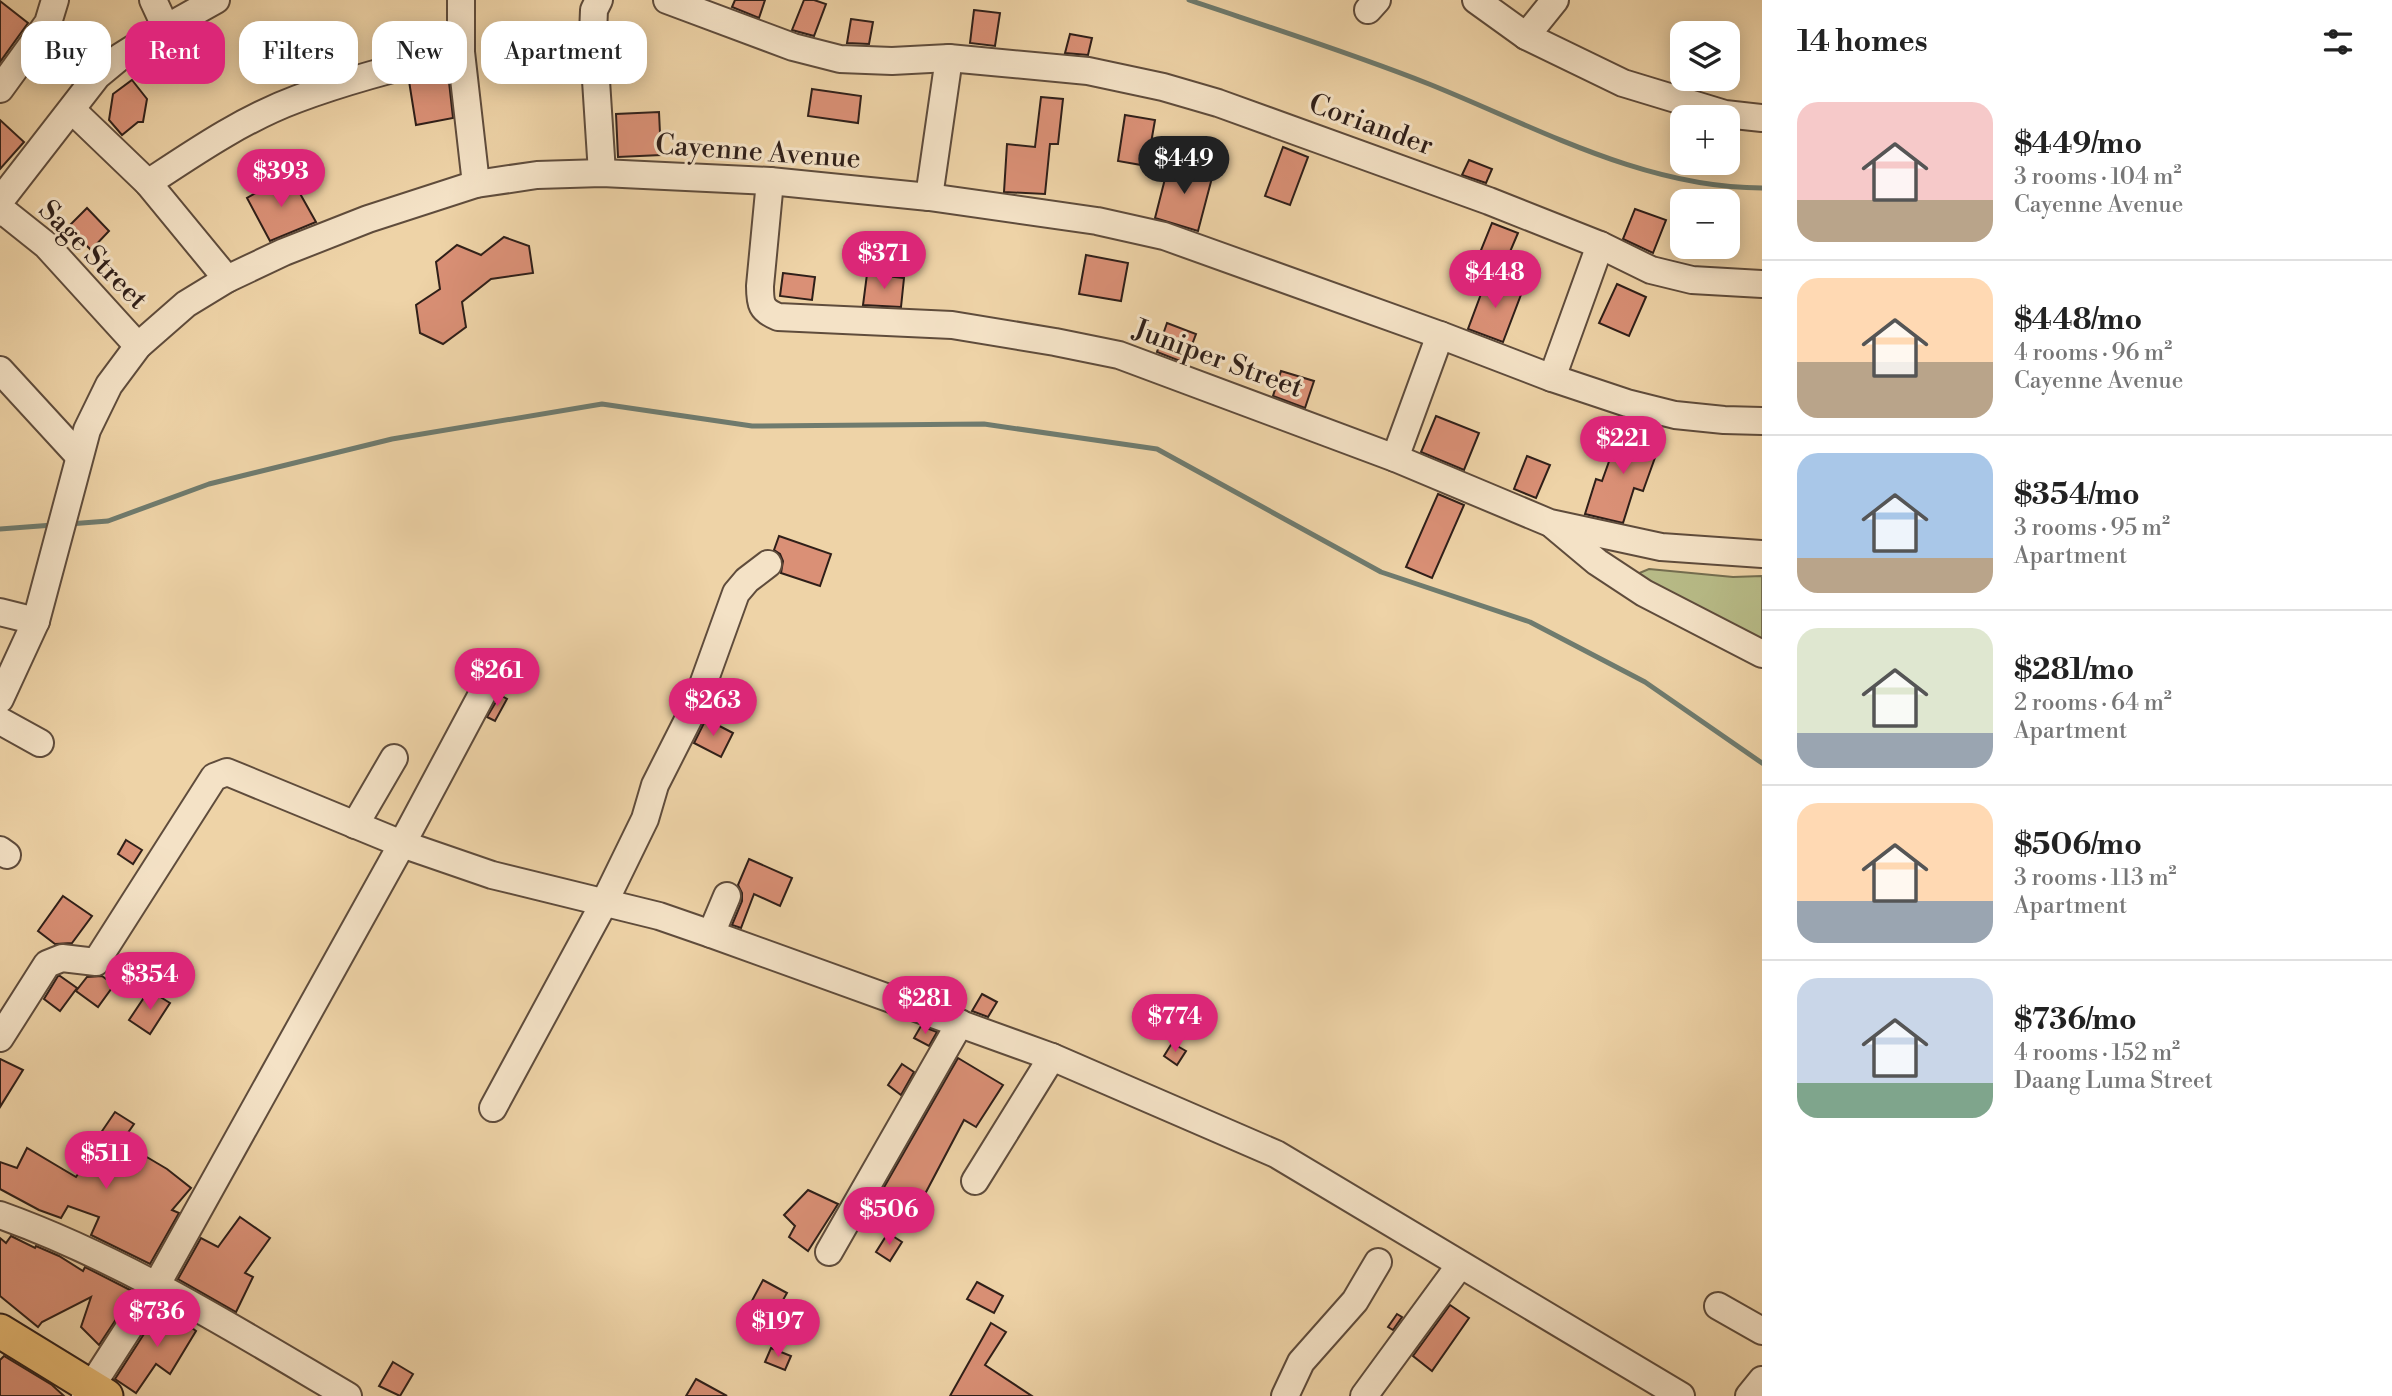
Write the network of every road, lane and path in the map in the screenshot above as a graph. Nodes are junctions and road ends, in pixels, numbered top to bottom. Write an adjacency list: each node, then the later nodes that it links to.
1 (55, 0): 17 (street)
2 (153, 0): 9 (street)
3 (216, 0): 10 (street)
4 (461, 0): 11 (street)
5 (599, 0): 20 (street)
6 (667, 0): 14 (street, Coriander)
7 (1476, 0): 12 (street)
8 (1555, 0): 12 (street)
9 (163, 21)
10 (177, 21)
11 (461, 21)
12 (1526, 36): 19 (street)
13 (125, 54): 18 (street)
14 (949, 58): 24 (street); 27 (street, Coriander)
15 (372, 74): 22 (street)
16 (465, 84): 23 (street)
17 (0, 89)
18 (72, 110): 22 (street); 25 (street)
19 (1762, 118)
20 (602, 173): 21 (street, Cayenne Avenue); 23 (street, Cayenne Avenue)
21 (770, 181): 24 (street, Cayenne Avenue); 36 (street, Juniper Street)
22 (148, 183): 28 (street)
23 (476, 184): 28 (street, Cayenne Avenue)
24 (929, 197): 30 (street, Cayenne Avenue)
25 (0, 201)
26 (0, 212): 31 (street, Sage Street)
27 (1600, 245): 29 (street, Coriander); 32 (street)
28 (227, 279): 31 (street, Cayenne Avenue)
29 (1762, 284)
30 (1440, 335): 32 (street, Cayenne Avenue); 36 (street)
31 (138, 346): 35 (street, Cayenne Avenue)
32 (1552, 378): 34 (street, Cayenne Avenue)
33 (4, 384): 35 (street)
34 (1762, 421)
35 (79, 456): 41 (street, Cayenne Avenue)
36 (1395, 458): 37 (street, Juniper Street)
37 (1550, 523): 38 (street, Juniper Street); 42 (street)
38 (1762, 554)
39 (768, 564): 51 (street)
40 (0, 612): 41 (street)
41 (36, 621): 44 (street, Cayenne Avenue)
42 (1762, 653)
43 (496, 668): 49 (street)
44 (0, 699)
45 (0, 720): 46 (street)
46 (40, 743)
47 (394, 758): 48 (street)
48 (355, 825): 49 (street); 54 (street)
49 (402, 844): 51 (street); 62 (street)
50 (727, 896): 52 (street)
51 (604, 903): 52 (street); 56 (street)
52 (711, 934): 53 (street)
53 (960, 1023): 55 (street); 59 (street)
54 (0, 1038)
55 (1052, 1057): 57 (street); 61 (street)
56 (494, 1108)
57 (975, 1181)
58 (0, 1215): 62 (street)
59 (829, 1252)
60 (1378, 1262): 69 (street)
61 (1460, 1265): 70 (street); 71 (street)
62 (156, 1286): 67 (street); 68 (street)
63 (1718, 1306): 65 (street)
64 (0, 1331): 67 (main road)
65 (1762, 1331)
66 (1762, 1380): 72 (street)
67 (94, 1393)
68 (348, 1396)
69 (1285, 1396)
70 (1364, 1396)
71 (1681, 1396)
72 (1749, 1396)

